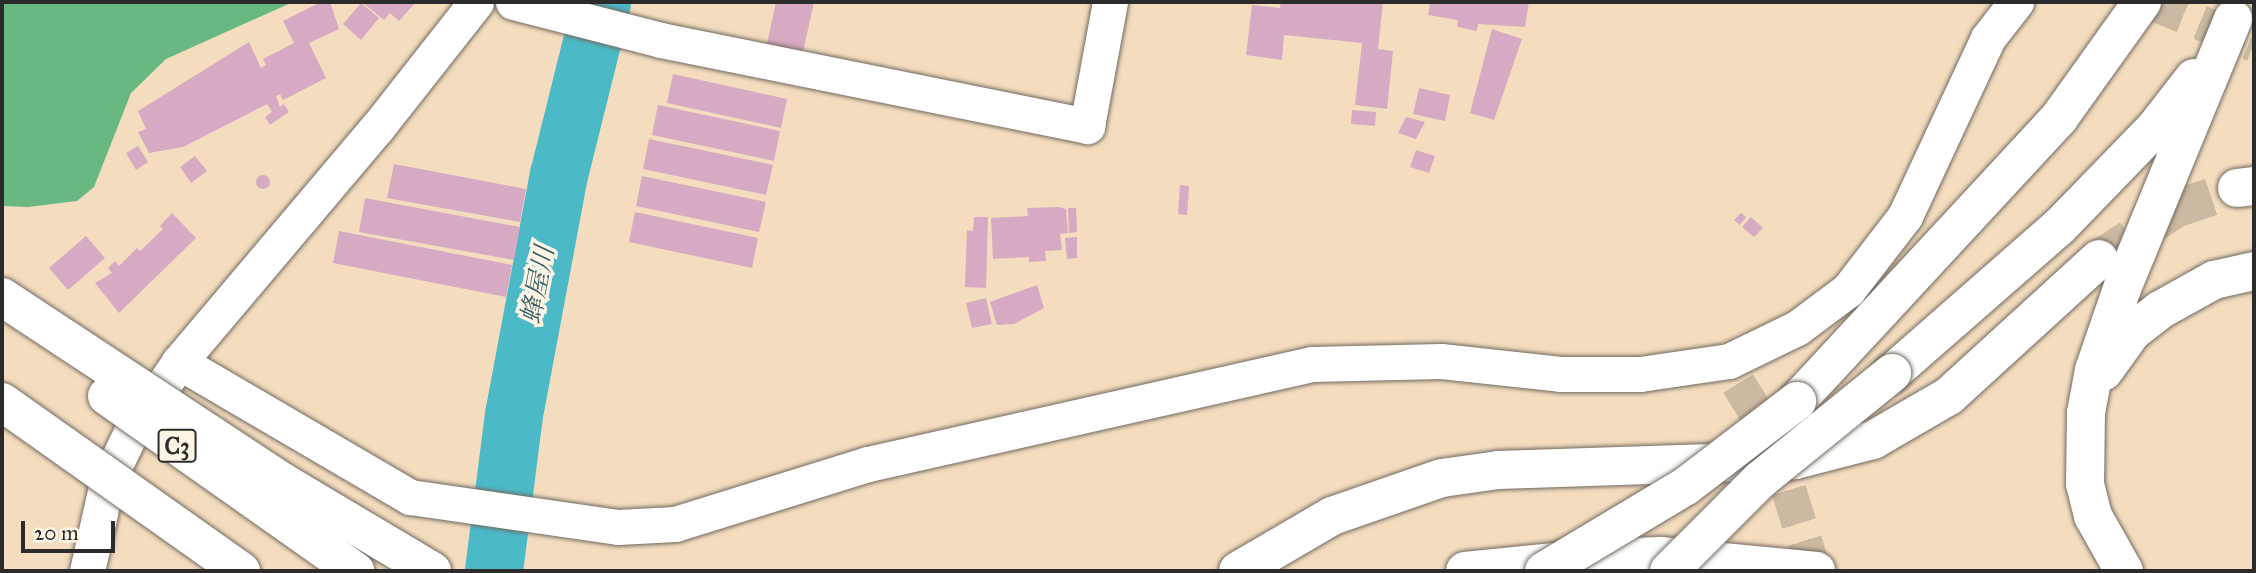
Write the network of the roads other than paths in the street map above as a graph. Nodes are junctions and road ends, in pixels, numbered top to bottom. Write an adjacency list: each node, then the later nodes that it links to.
1 (476, 2): 11 (street)
2 (513, 2): 3 (street)
3 (1110, 2)
4 (2016, 2): 11 (street)
5 (2142, 2): 22 (highway, bridge)
6 (2237, 10): 13 (highway); 23 (highway, bridge)
7 (2099, 259): 20 (highway)
8 (2254, 271): 13 (highway)
9 (2, 297): 19 (highway, bridge)
10 (2, 317): 18 (highway, C3, bridge)
11 (179, 362): 15 (street)
12 (2, 402): 17 (highway, bridge)
13 (2086, 413): 25 (highway)
14 (2, 417): 16 (highway)
15 (87, 571)
16 (206, 571)
17 (241, 571)
18 (355, 571)
19 (432, 571)
20 (1238, 571)
21 (1465, 571): 24 (highway)
22 (1544, 571)
23 (1669, 571)
24 (1816, 571)
25 (2124, 571)

